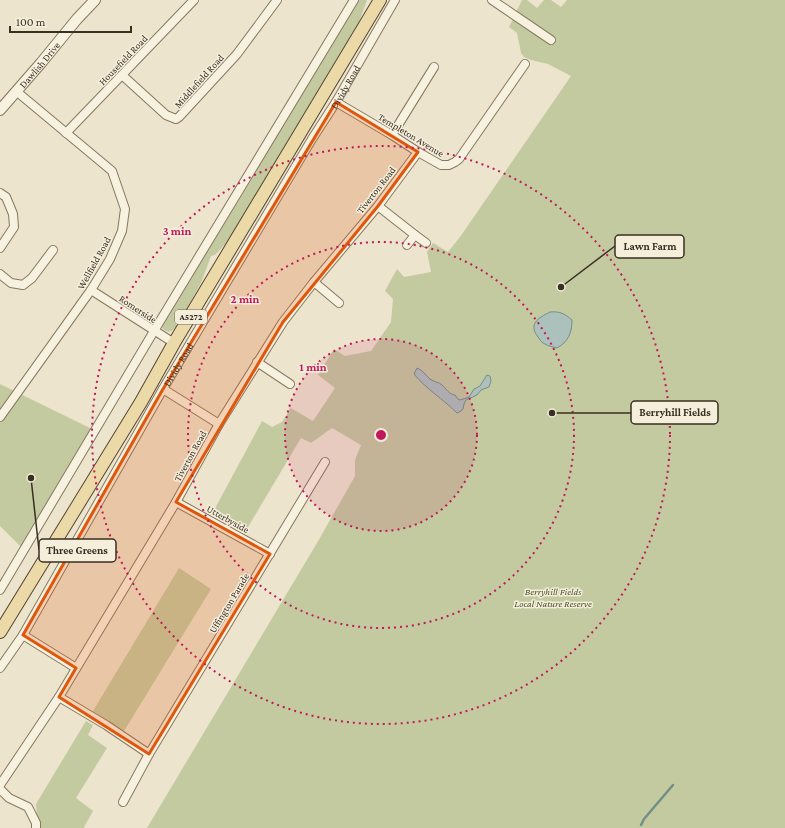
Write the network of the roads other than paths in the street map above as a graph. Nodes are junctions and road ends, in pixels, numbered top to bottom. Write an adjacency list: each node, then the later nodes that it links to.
1 (95, 0): 12 (street, Dawlish Drive)
2 (194, 0): 11 (street, Housefield Road)
3 (277, 0): 11 (street, Middlefield Road)
4 (354, 0): 29 (street)
5 (380, 0): 30 (main road, Dividy Road / A5272)
6 (396, 0): 13 (street, Dividy Road)
7 (492, 0): 8 (street)
8 (551, 40)
9 (525, 64): 17 (street, Templeton Avenue)
10 (434, 67): 16 (street)
11 (122, 75): 15 (street, Housefield Road)
12 (16, 91): 14 (street, Dawlish Drive); 15 (street, Wellfield Road)
13 (336, 102): 16 (street, Templeton Avenue); 33 (street, Dividy Road)
14 (0, 110)
15 (66, 133): 27 (street, Wellfield Road)
16 (392, 135): 17 (street, Templeton Avenue)
17 (418, 152): 19 (street, Tiverton Road)
18 (0, 193): 23 (street)
19 (378, 206): 20 (street); 26 (street, Tiverton Road)
20 (415, 235): 21 (street); 22 (street)
21 (426, 243)
22 (407, 245)
23 (0, 248)
24 (53, 250): 25 (street)
25 (0, 274)
26 (314, 282): 28 (street); 31 (street, Tiverton Road)
27 (92, 290): 29 (street, Romerside); 34 (street, Wellfield Road)
28 (339, 303)
29 (154, 331): 30 (street, Romerside); 39 (street)
30 (174, 344): 40 (main road, Dividy Road / A5272)
31 (257, 362): 32 (street); 35 (street, Tiverton Road)
32 (290, 384)
33 (162, 389): 35 (street); 41 (street, Dividy Road)
34 (0, 417)
35 (219, 424): 37 (street, Tiverton Road)
36 (325, 462): 38 (street, Uffington Parade)
37 (176, 502): 38 (street, Utterbyside); 43 (street, Tiverton Road)
38 (270, 554): 45 (street, Uffington Parade)
39 (0, 590)
40 (0, 632)
41 (23, 635): 42 (street, Dividy Road); 43 (street)
42 (0, 668)
43 (76, 668): 44 (street, Tiverton Road)
44 (58, 697): 45 (street); 46 (street, Tiverton Road)
45 (150, 754): 48 (street, Uffington Parade)
46 (0, 785)
47 (0, 789): 49 (street)
48 (123, 802)
49 (36, 828)

